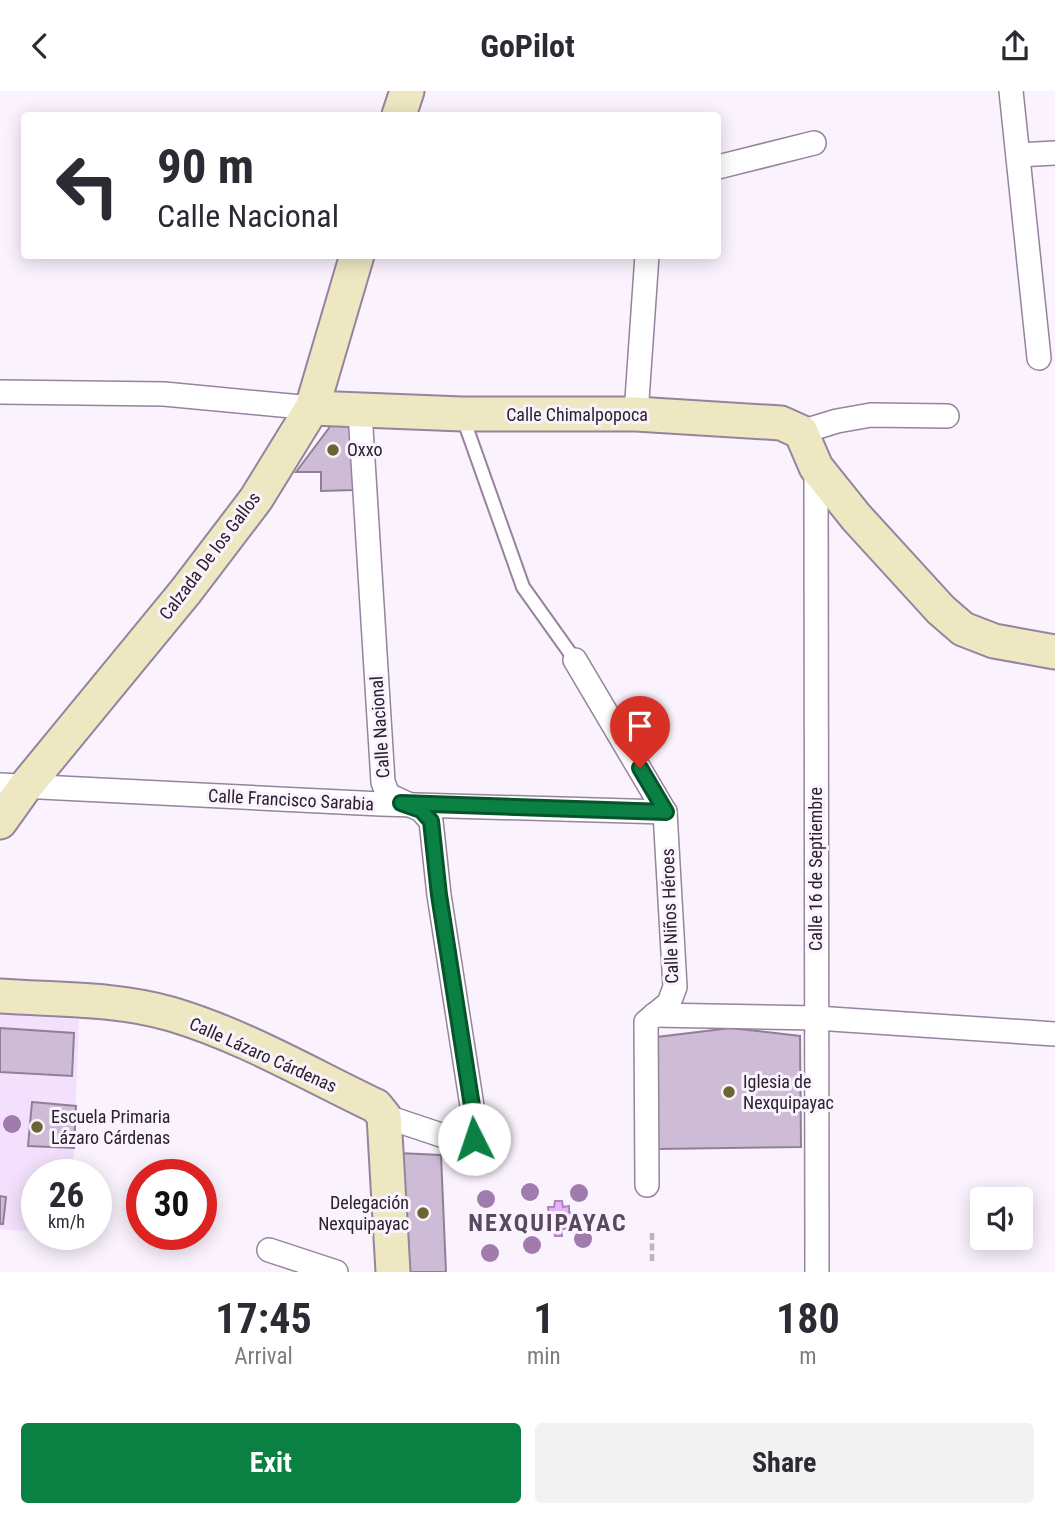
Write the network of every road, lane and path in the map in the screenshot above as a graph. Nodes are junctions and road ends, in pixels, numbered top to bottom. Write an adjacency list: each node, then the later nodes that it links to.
1 (407, 91): 3 (main road)
2 (1011, 91): 6 (street)
3 (400, 112)
4 (814, 143): 7 (street)
5 (1055, 153): 6 (street)
6 (1018, 155): 10 (street)
7 (721, 166)
8 (356, 259): 12 (main road, Calzada De los Gallos)
9 (647, 259): 15 (street)
10 (1039, 358)
11 (0, 392): 12 (street, Calle Chimalpopoca)
12 (312, 408): 13 (main road, Calle Chimalpopoca); 21 (main road, Calzada De los Gallos)
13 (359, 412): 14 (main road, Calle Chimalpopoca); 22 (street, Calle Nacional)
14 (461, 414): 15 (main road, Calle Chimalpopoca); 20 (lane)
15 (636, 414): 17 (main road, Calle Chimalpopoca)
16 (947, 417): 17 (street)
17 (801, 432): 18 (main road)
18 (816, 467): 19 (main road); 27 (street, Calle 16 de Septiembre)
19 (1054, 645)
20 (575, 660): 23 (street, Calle Niños Héroes)
21 (12, 786): 22 (street, Calle Francisco Sarabia); 24 (main road, Calzada De los Gallos)
22 (401, 803): 23 (street, Calle Francisco Sarabia); 30 (street, Calle Nacional)
23 (666, 812): 26 (street, Calle Niños Héroes)
24 (0, 822)
25 (0, 996): 29 (main road, Calle Lázaro Cárdenas)
26 (654, 1015): 27 (street); 31 (street, Calle Niños Héroes)
27 (816, 1018): 28 (street); 37 (street, Calle 16 de Septiembre)
28 (1055, 1034)
29 (384, 1116): 30 (street, Calle Lázaro Cárdenas); 36 (main road)
30 (474, 1139)
31 (647, 1185)
32 (652, 1233): 34 (path)
33 (269, 1249): 35 (street)
34 (652, 1263)
35 (336, 1272)
36 (393, 1272)
37 (817, 1272)

